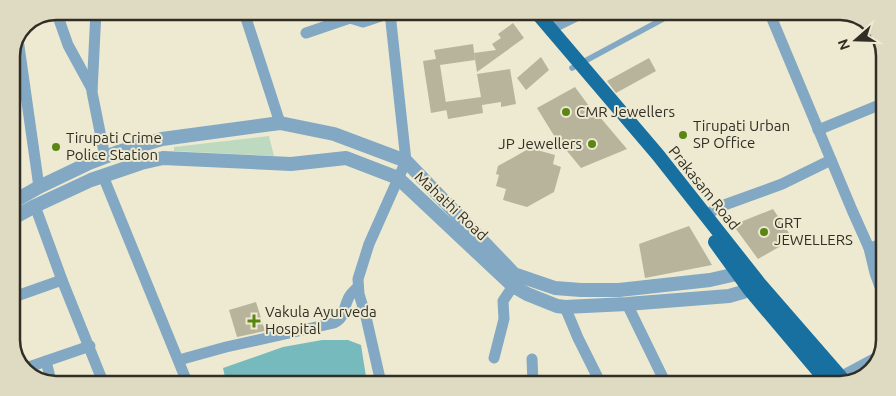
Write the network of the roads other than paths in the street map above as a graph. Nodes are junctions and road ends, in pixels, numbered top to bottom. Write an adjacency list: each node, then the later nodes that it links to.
1 (59, 20): 17 (street)
2 (96, 20): 17 (street)
3 (247, 20): 19 (street)
4 (344, 20): 14 (street)
5 (356, 20): 6 (street)
6 (369, 20)
7 (391, 20): 23 (street)
8 (534, 20): 16 (main road, Prakasam Road)
9 (543, 20): 13 (main road, Prakasam Road)
10 (568, 20): 13 (street)
11 (661, 20): 16 (lane)
12 (772, 20): 20 (street)
13 (550, 29): 16 (main road, Prakasam Road)
14 (306, 33)
15 (20, 53): 26 (street)
16 (576, 66): 30 (main road, Prakasam Road); 33 (main road, Prakasam Road)
17 (92, 89): 21 (street)
18 (876, 106): 20 (street)
19 (280, 123): 21 (street, Mahathi Road); 23 (street, Mahathi Road)
20 (818, 130): 22 (street)
21 (105, 157): 26 (street, Mahathi Road)
22 (831, 160): 30 (street); 32 (street)
23 (406, 161): 25 (street); 33 (street, Mahathi Road)
24 (103, 176): 25 (street, Mahathi Road); 28 (street, Mahathi Road); 45 (street)
25 (398, 178): 36 (street, Mahathi Road); 38 (street)
26 (39, 187): 27 (street, Mahathi Road)
27 (20, 198)
28 (35, 206): 29 (street, Mahathi Road); 35 (street)
29 (20, 214)
30 (706, 216): 33 (main road, Prakasam Road)
31 (876, 246): 32 (street)
32 (869, 248): 34 (street)
33 (743, 271): 37 (main road, Prakasam Road)
34 (876, 276)
35 (62, 280): 39 (street); 42 (street)
36 (513, 286): 41 (street, Mahathi Road); 43 (street)
37 (754, 286): 40 (street, Mahathi Road); 57 (main road, Prakasam Road)
38 (358, 287): 45 (street); 53 (street)
39 (20, 295)
40 (627, 304): 41 (street, Mahathi Road); 56 (street)
41 (565, 307): 55 (street)
42 (90, 346): 46 (street); 51 (street)
43 (494, 358)
44 (532, 359): 54 (street)
45 (179, 360): 52 (street)
46 (46, 361): 48 (street); 50 (street)
47 (868, 363): 49 (street)
48 (31, 366)
49 (850, 374)
50 (50, 375)
51 (101, 376)
52 (185, 376)
53 (379, 376)
54 (533, 376)
55 (596, 376)
56 (662, 376)
57 (835, 376)

